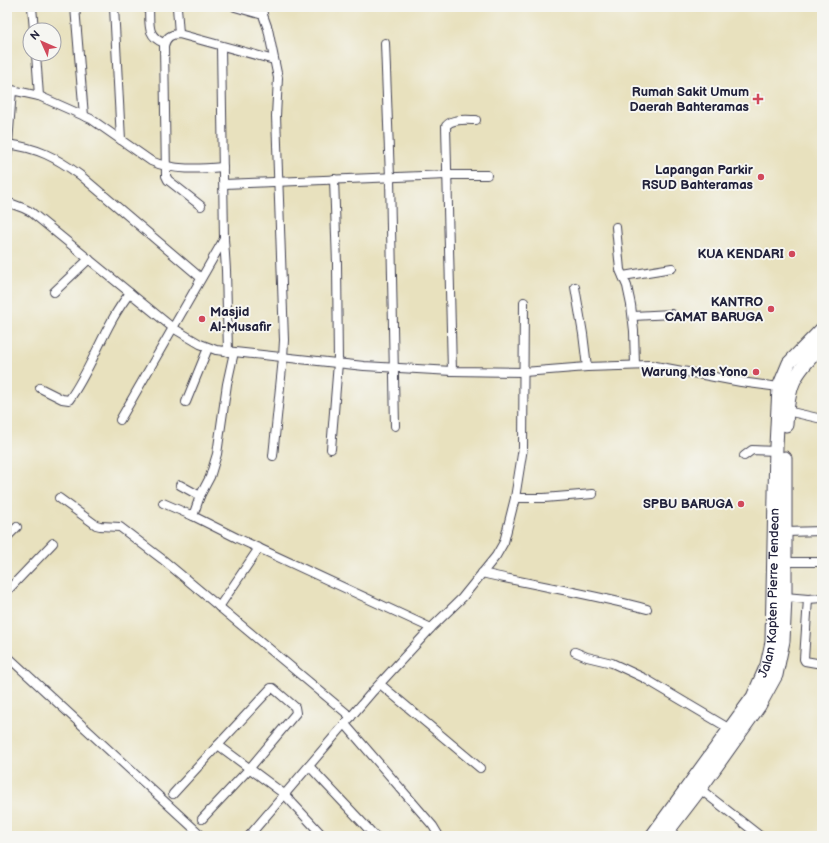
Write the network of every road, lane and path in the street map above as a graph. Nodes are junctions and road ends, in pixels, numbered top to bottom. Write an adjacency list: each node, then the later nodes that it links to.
1 (32, 7): 8 (street)
2 (75, 7): 17 (street)
3 (114, 7): 19 (street)
4 (149, 7): 10 (street)
5 (177, 7): 9 (street)
6 (235, 7): 7 (street)
7 (262, 11): 13 (street)
8 (33, 22)
9 (179, 34): 10 (street); 12 (street)
10 (164, 43): 22 (street)
11 (386, 43): 26 (street)
12 (220, 46): 13 (street); 23 (street)
13 (274, 60): 28 (street)
14 (37, 62): 16 (street)
15 (10, 89): 16 (street); 20 (street)
16 (39, 96): 17 (street)
17 (84, 116): 19 (street)
18 (476, 120): 24 (street)
19 (121, 140): 22 (street)
20 (8, 144): 21 (street); 37 (street)
21 (7, 158)
22 (166, 166): 23 (street); 31 (street)
23 (223, 167): 29 (street)
24 (448, 175): 25 (street); 26 (street); 54 (street)
25 (487, 175)
26 (390, 178): 27 (street); 53 (street)
27 (334, 179): 28 (street); 50 (street)
28 (279, 182): 29 (street); 49 (street)
29 (224, 184): 33 (street)
30 (7, 202): 34 (street)
31 (201, 206)
32 (616, 227): 36 (street)
33 (224, 239): 37 (street); 48 (street)
34 (89, 259): 39 (street); 40 (street)
35 (672, 268): 36 (street)
36 (623, 276): 43 (street)
37 (201, 278): 44 (street)
38 (574, 287): 52 (street)
39 (54, 292)
40 (130, 293): 44 (street); 57 (street)
41 (524, 302): 55 (street)
42 (672, 314): 43 (street)
43 (632, 316): 51 (street)
44 (173, 328): 47 (street); 61 (street)
45 (822, 329): 56 (highway, Jalan Kapten Pierre Tendean)
46 (822, 346): 59 (highway, Jalan Kapten Pierre Tendean)
47 (208, 348): 48 (street); 58 (street)
48 (231, 352): 49 (street); 69 (street)
49 (283, 358): 50 (street); 65 (street)
50 (338, 363): 53 (street); 63 (street)
51 (635, 365): 52 (street); 56 (street)
52 (587, 367): 55 (street)
53 (394, 368): 54 (street); 62 (street)
54 (452, 371): 55 (street)
55 (524, 372): 71 (street)
56 (780, 387): 64 (highway, Jalan Kapten Pierre Tendean)
57 (40, 388)
58 (186, 402)
59 (787, 411): 60 (street); 73 (highway, Jalan Kapten Pierre Tendean)
60 (822, 419)
61 (120, 420)
62 (395, 426)
63 (331, 449)
64 (777, 451): 66 (street); 73 (highway, Jalan Kapten Pierre Tendean)
65 (273, 456)
66 (744, 456)
67 (180, 485): 69 (street)
68 (593, 494): 71 (street)
69 (200, 496): 74 (street)
70 (59, 498): 88 (street)
71 (515, 498): 83 (street)
72 (162, 503): 74 (street)
73 (780, 511): 77 (highway, Jalan Kapten Pierre Tendean); 96 (highway, Jalan Kapten Pierre Tendean)
74 (193, 516): 80 (street)
75 (17, 526): 78 (street)
76 (822, 531): 77 (street)
77 (786, 532): 81 (highway, Jalan Kapten Pierre Tendean)
78 (7, 537)
79 (53, 543): 84 (street)
80 (259, 548): 88 (street); 90 (street)
81 (785, 562): 82 (street); 85 (highway, Jalan Kapten Pierre Tendean)
82 (822, 562)
83 (482, 572): 89 (street); 90 (street)
84 (7, 591)
85 (785, 596): 87 (street); 101 (highway, Jalan Kapten Pierre Tendean)
86 (822, 598): 87 (street)
87 (808, 599): 93 (street)
88 (219, 607): 95 (street)
89 (647, 609)
90 (431, 628): 94 (street)
91 (575, 652): 96 (street)
92 (7, 656): 107 (street)
93 (822, 664)
94 (380, 684): 95 (street); 99 (street)
95 (348, 720): 98 (street); 106 (street)
96 (730, 729): 105 (highway, Jalan Kapten Pierre Tendean)
97 (218, 745): 100 (street); 100 (street); 102 (street)
98 (309, 766): 103 (street); 110 (street)
99 (480, 768)
100 (249, 769): 103 (street); 104 (street)
101 (700, 789): 105 (highway, Jalan Kapten Pierre Tendean); 112 (street)
102 (173, 794)
103 (284, 794): 108 (street); 109 (street)
104 (202, 819)
105 (661, 832)
106 (437, 833): 111 (street)
107 (202, 836)
108 (248, 836)
109 (323, 836)
110 (375, 836)
111 (428, 836)
112 (760, 836)

